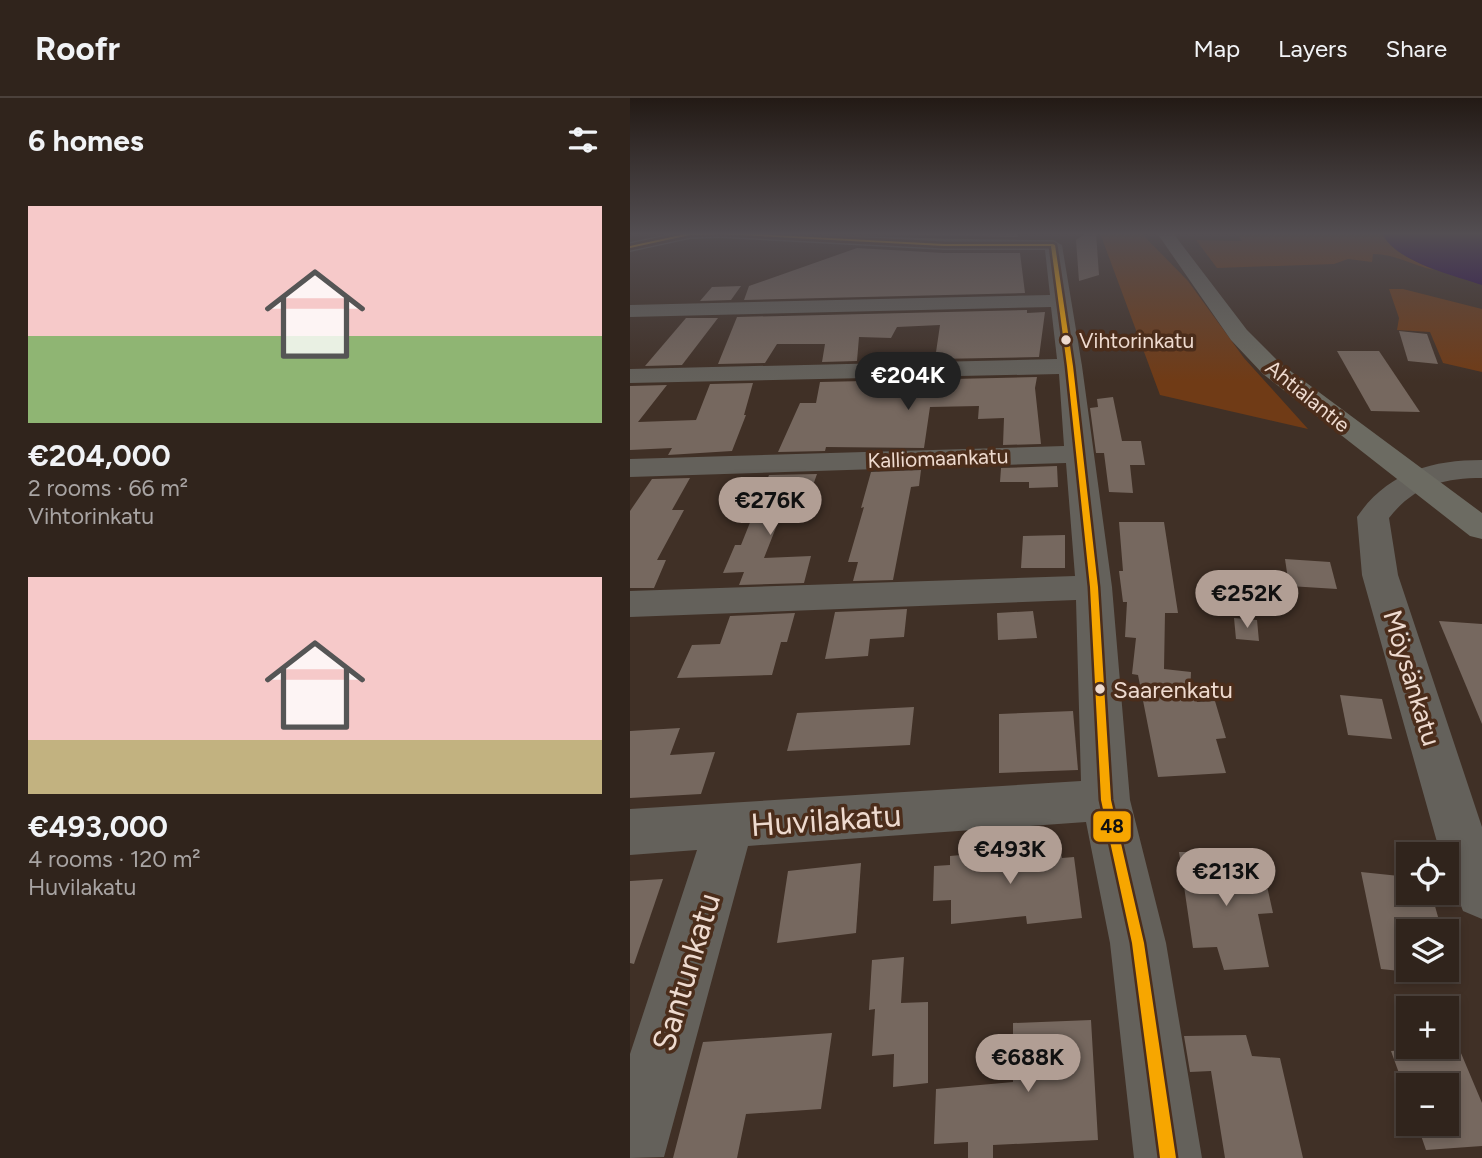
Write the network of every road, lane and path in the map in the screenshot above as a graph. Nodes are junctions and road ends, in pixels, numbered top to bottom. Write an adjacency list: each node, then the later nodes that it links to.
1 (1058, 282): 3 (street)
2 (1201, 282): 10 (main road, Ahtialantie)
3 (1060, 301): 4 (street); 5 (street)
4 (630, 311)
5 (1070, 366): 6 (street); 7 (street)
6 (630, 376)
7 (1078, 454): 8 (street, Kalliomaankatu); 12 (street)
8 (630, 468)
9 (1482, 469): 10 (street)
10 (1416, 478): 11 (main road, Ahtialantie); 17 (street, Möysänkatu)
11 (1482, 529)
12 (1094, 587): 13 (street); 14 (street)
13 (630, 604)
14 (1107, 800): 15 (street, Huvilakatu); 19 (street)
15 (729, 827): 16 (street, Huvilakatu); 18 (street, Santunkatu)
16 (630, 832)
17 (1482, 893)
18 (630, 1157)
19 (1168, 1158)

